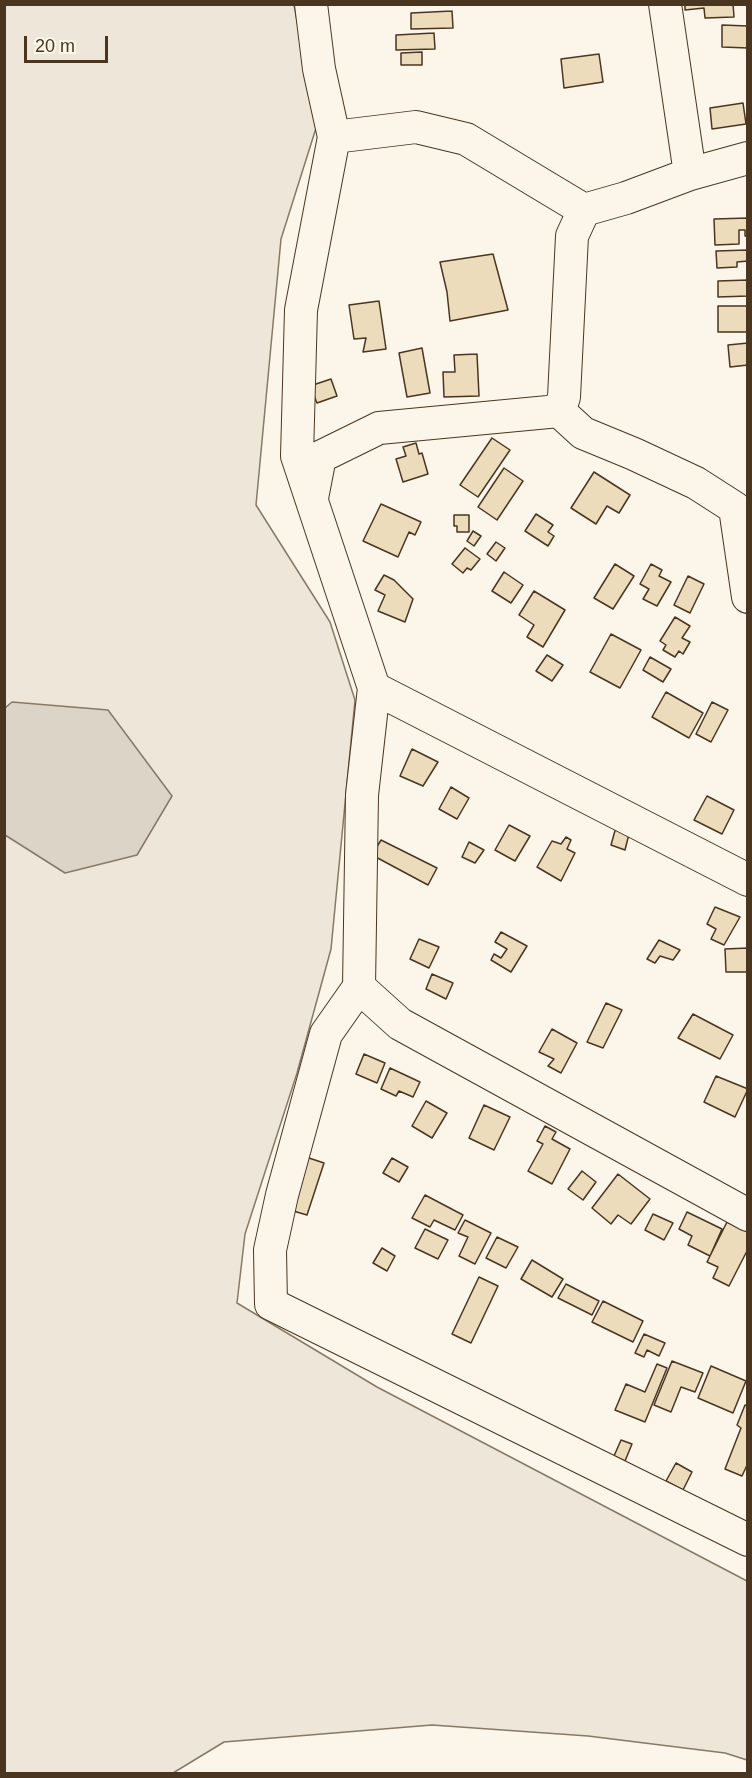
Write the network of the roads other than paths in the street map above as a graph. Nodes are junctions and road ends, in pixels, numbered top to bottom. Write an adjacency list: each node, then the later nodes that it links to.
1 (311, 4): 3 (street)
2 (665, 4): 5 (street)
3 (334, 137): 6 (street); 8 (street)
4 (747, 158): 5 (street)
5 (690, 174): 6 (street)
6 (584, 210): 7 (street)
7 (559, 411): 8 (street); 9 (street)
8 (312, 499): 10 (street)
9 (747, 597)
10 (374, 688): 11 (street); 12 (street)
11 (747, 880)
12 (359, 987): 13 (street); 14 (street)
13 (747, 1215)
14 (747, 1540)

